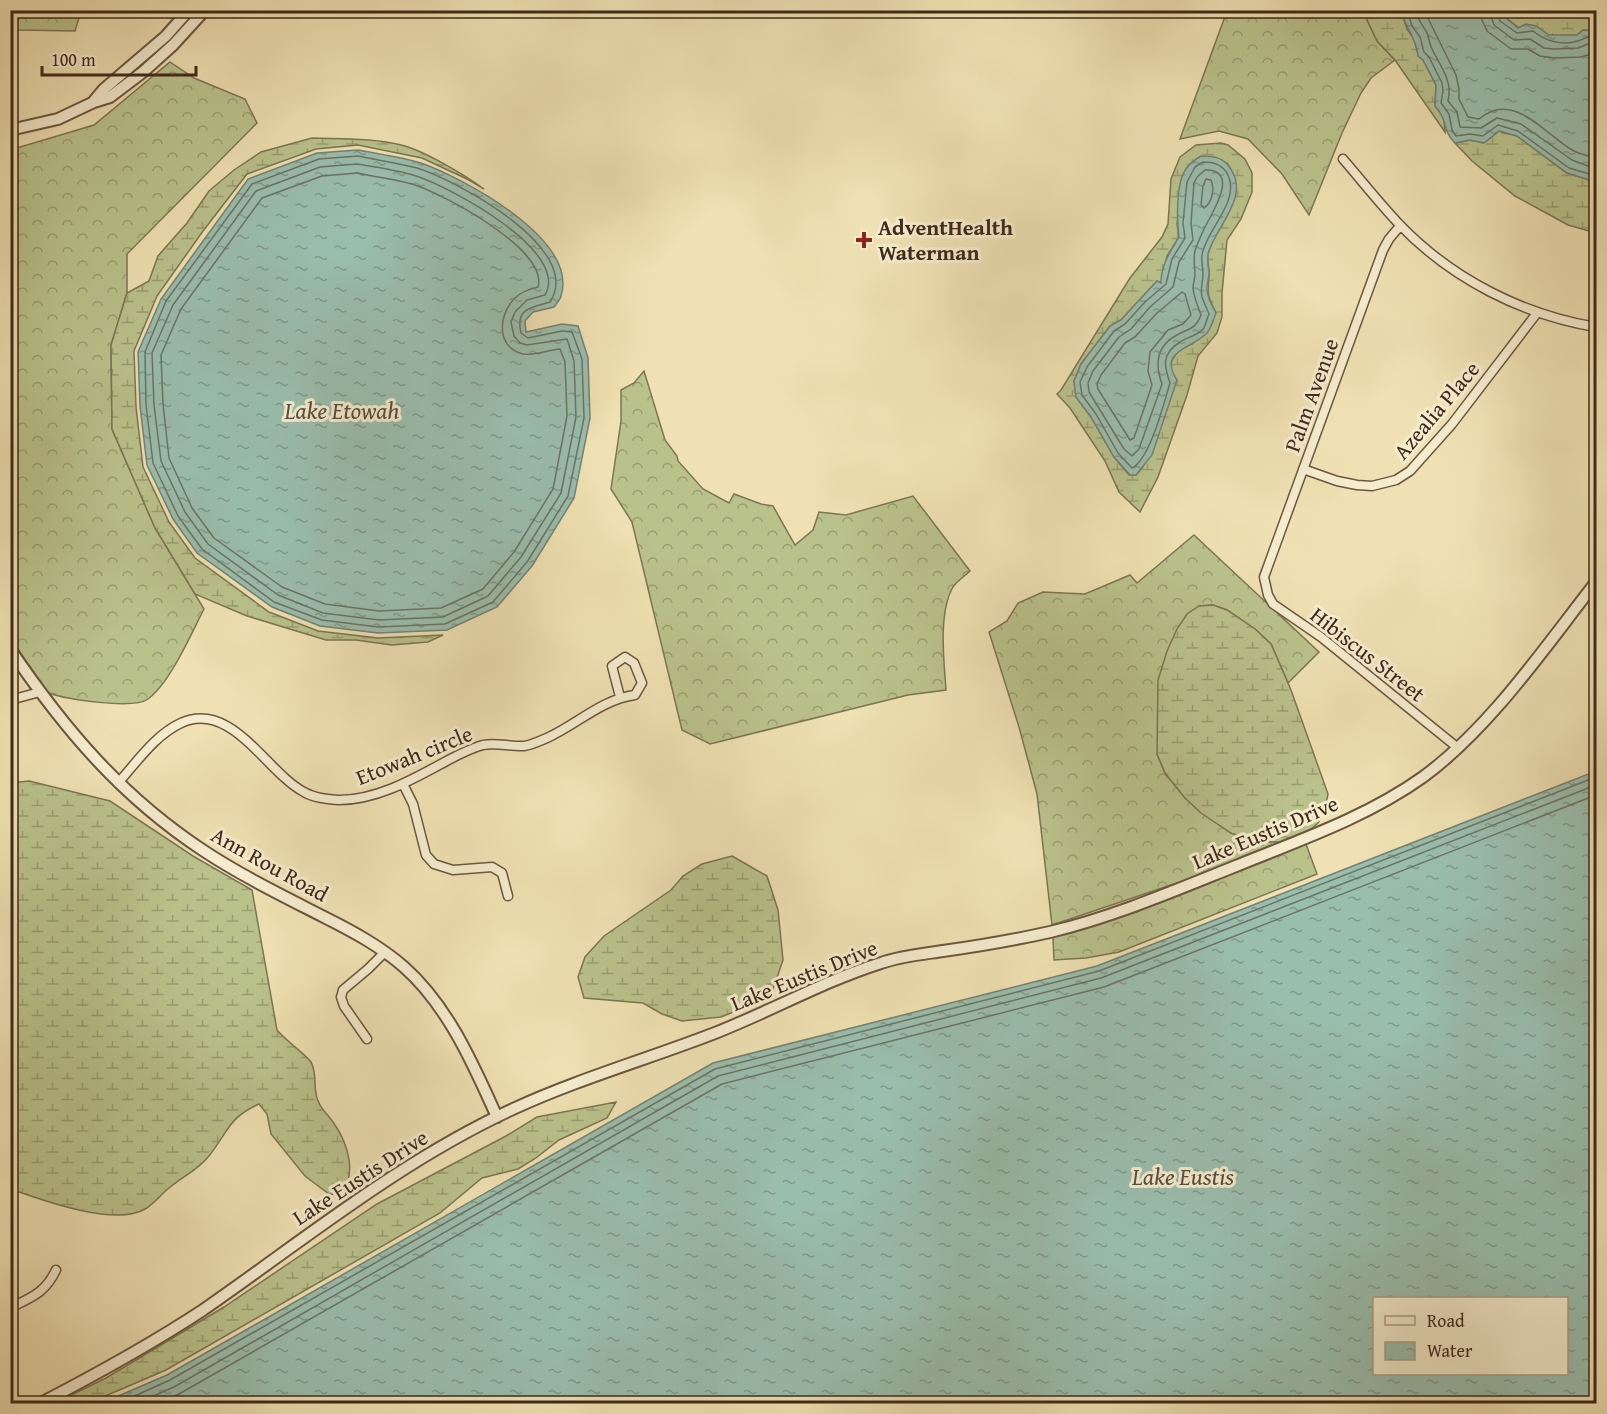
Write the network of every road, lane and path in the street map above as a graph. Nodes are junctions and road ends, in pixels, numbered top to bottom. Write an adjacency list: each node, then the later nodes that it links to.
1 (189, 10): 3 (street)
2 (205, 10): 3 (street)
3 (94, 102): 4 (street)
4 (10, 130)
5 (1343, 159): 6 (street)
6 (1400, 226): 7 (street); 9 (street, Palm Avenue)
7 (1537, 313): 8 (street); 9 (street, Azealia Place)
8 (1596, 327)
9 (1303, 469): 10 (street, Palm Avenue)
10 (1264, 582): 16 (street, Hibiscus Street)
11 (1596, 582): 16 (street, Lake Eustis Drive)
12 (10, 649): 13 (street, Ann Rou Road)
13 (39, 692): 15 (street); 17 (street, Ann Rou Road)
14 (620, 697): 14 (street, Etowah circle); 18 (street, Etowah circle)
15 (10, 700)
16 (1458, 748): 22 (street, Lake Eustis Drive)
17 (118, 783): 18 (street, Etowah circle); 20 (street, Ann Rou Road)
18 (403, 784): 19 (street)
19 (508, 896)
20 (385, 952): 21 (street); 22 (street, Ann Rou Road)
21 (367, 1039)
22 (497, 1117): 25 (street, Lake Eustis Drive)
23 (56, 1270): 24 (street)
24 (10, 1308)
25 (39, 1404)

